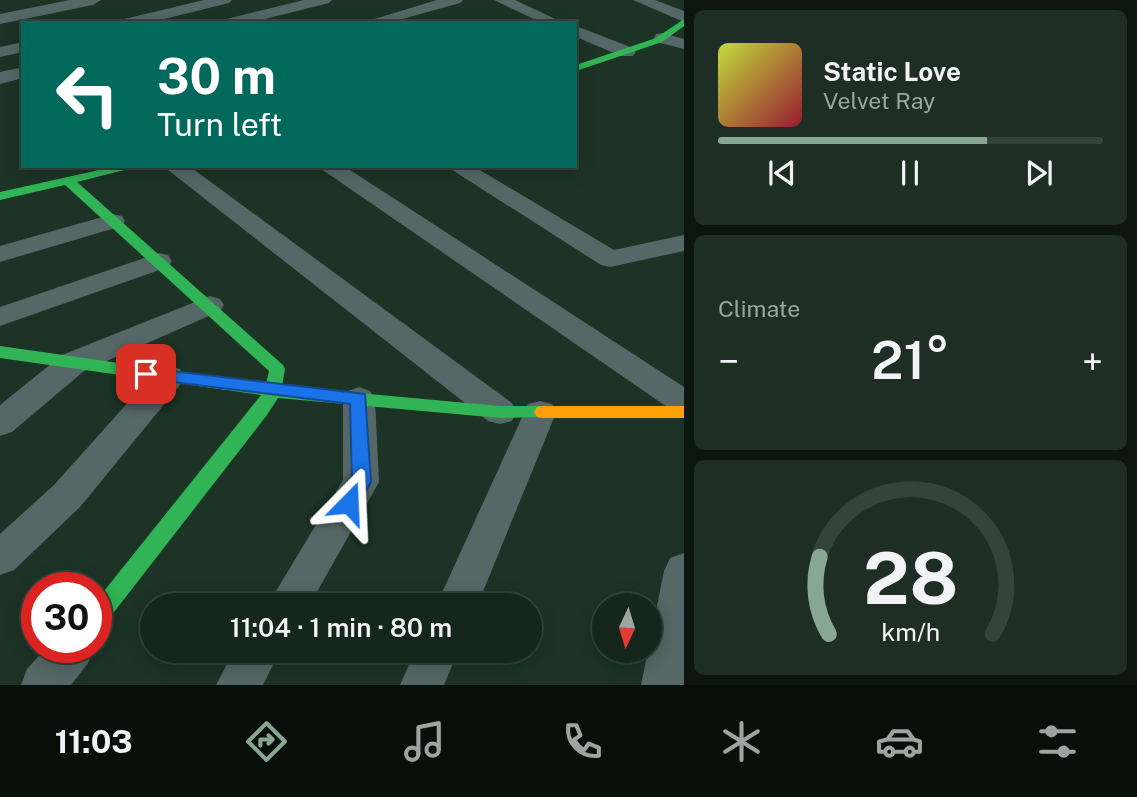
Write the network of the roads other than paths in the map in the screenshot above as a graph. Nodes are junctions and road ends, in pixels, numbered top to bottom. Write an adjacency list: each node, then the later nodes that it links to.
1 (93, 0): 10 (street)
2 (224, 0): 9 (street)
3 (324, 0): 13 (street)
4 (455, 0): 8 (street)
5 (502, 0): 16 (street)
6 (641, 0): 11 (street)
7 (138, 5): 9 (street)
8 (416, 10): 14 (street); 15 (street)
9 (153, 16): 12 (street)
10 (0, 19)
11 (684, 19): 18 (street)
12 (134, 21)
13 (236, 21)
14 (376, 21)
15 (437, 21)
16 (551, 21)
17 (577, 31): 22 (street)
18 (662, 38): 19 (street); 22 (street)
19 (684, 44)
20 (21, 47): 21 (street)
21 (0, 52)
22 (627, 52): 23 (street)
23 (577, 68)
24 (21, 73): 25 (street)
25 (0, 78)
26 (125, 168): 30 (street)
27 (177, 168): 44 (street)
28 (331, 168): 43 (street)
29 (460, 168): 33 (street)
30 (68, 181): 31 (street); 32 (street)
31 (0, 196)
32 (113, 221): 34 (street); 35 (street)
33 (684, 243)
34 (0, 254)
35 (159, 261): 36 (street); 37 (street)
36 (210, 305): 39 (street); 41 (street)
37 (0, 317)
38 (0, 352): 39 (street)
39 (73, 363): 40 (street); 47 (street)
40 (169, 377): 41 (street); 48 (street)
41 (273, 391): 42 (street); 52 (street)
42 (359, 399): 44 (street); 50 (street)
43 (684, 403)
44 (500, 412): 46 (street)
45 (684, 412): 46 (street)
46 (540, 413): 51 (street)
47 (0, 423)
48 (0, 558)
49 (684, 571): 59 (street)
50 (294, 593)
51 (462, 593)
52 (112, 598)
53 (61, 663): 56 (street)
54 (252, 663): 57 (street)
55 (432, 663): 58 (street)
56 (43, 685)
57 (238, 685)
58 (422, 685)
59 (663, 685)

